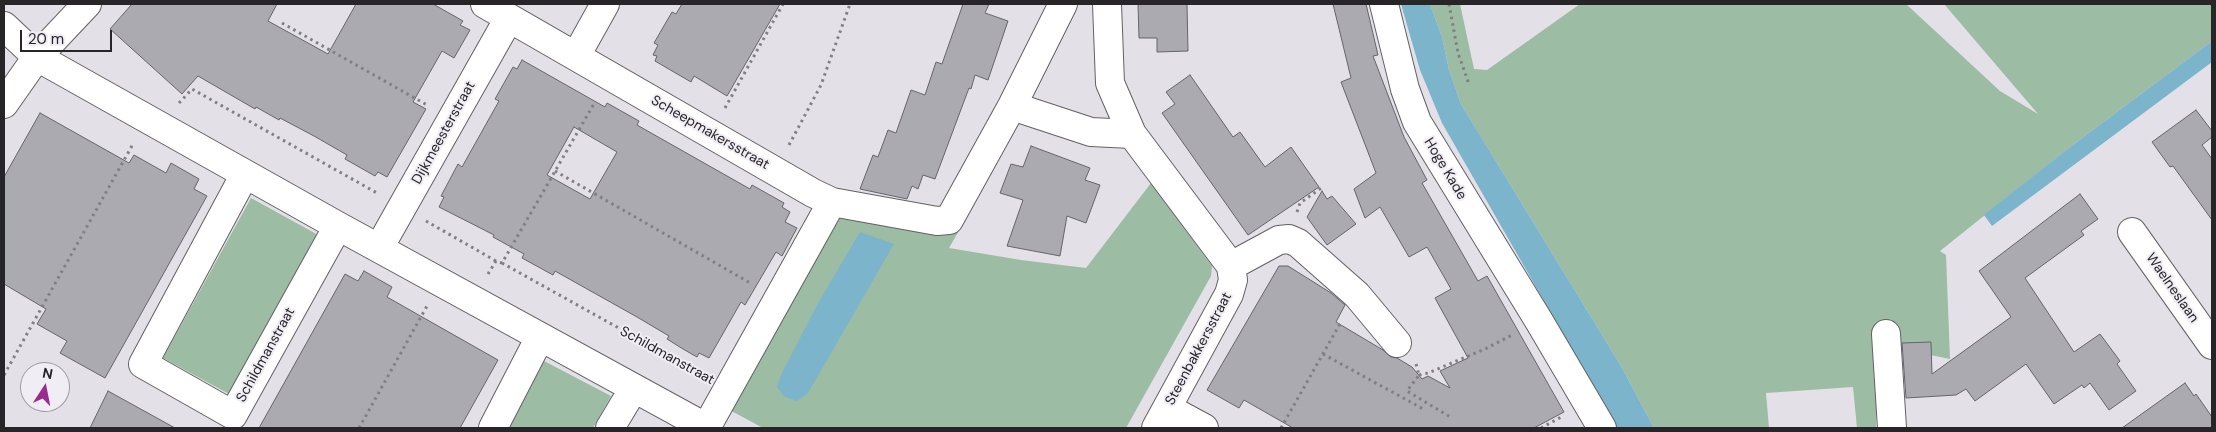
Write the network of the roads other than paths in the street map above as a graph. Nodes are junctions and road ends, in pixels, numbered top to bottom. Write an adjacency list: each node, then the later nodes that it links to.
1 (87, 4): 9 (street)
2 (485, 4): 7 (street, Scheepmakersstraat)
3 (605, 4): 10 (street)
4 (1063, 4): 12 (street)
5 (1107, 4): 13 (street)
6 (1384, 4): 30 (street, Hoge Kade)
7 (509, 18): 10 (street, Scheepmakersstraat); 18 (street, Dijkmeesterstraat)
8 (4, 26): 9 (street)
9 (37, 56): 11 (street); 14 (street)
10 (576, 56): 15 (street, Scheepmakersstraat)
11 (4, 104)
12 (1012, 106): 13 (street); 15 (street, Scheepmakersstraat)
13 (1132, 134): 19 (street)
14 (245, 174): 16 (street); 16 (street, Schildmanstraat)
15 (822, 197): 28 (street)
16 (338, 226): 18 (street)
17 (2132, 232): 23 (street, Waelneslaan)
18 (379, 248): 21 (street)
19 (1231, 266): 22 (street); 25 (street, Steenbakkersstraat)
20 (1886, 334): 31 (street)
21 (540, 337): 24 (street); 26 (street)
22 (1397, 343)
23 (2212, 345)
24 (634, 388): 27 (street); 28 (street)
25 (1162, 418): 29 (street)
26 (492, 428)
27 (610, 428)
28 (707, 428)
29 (1204, 428)
30 (1602, 428)
31 (1892, 428)

